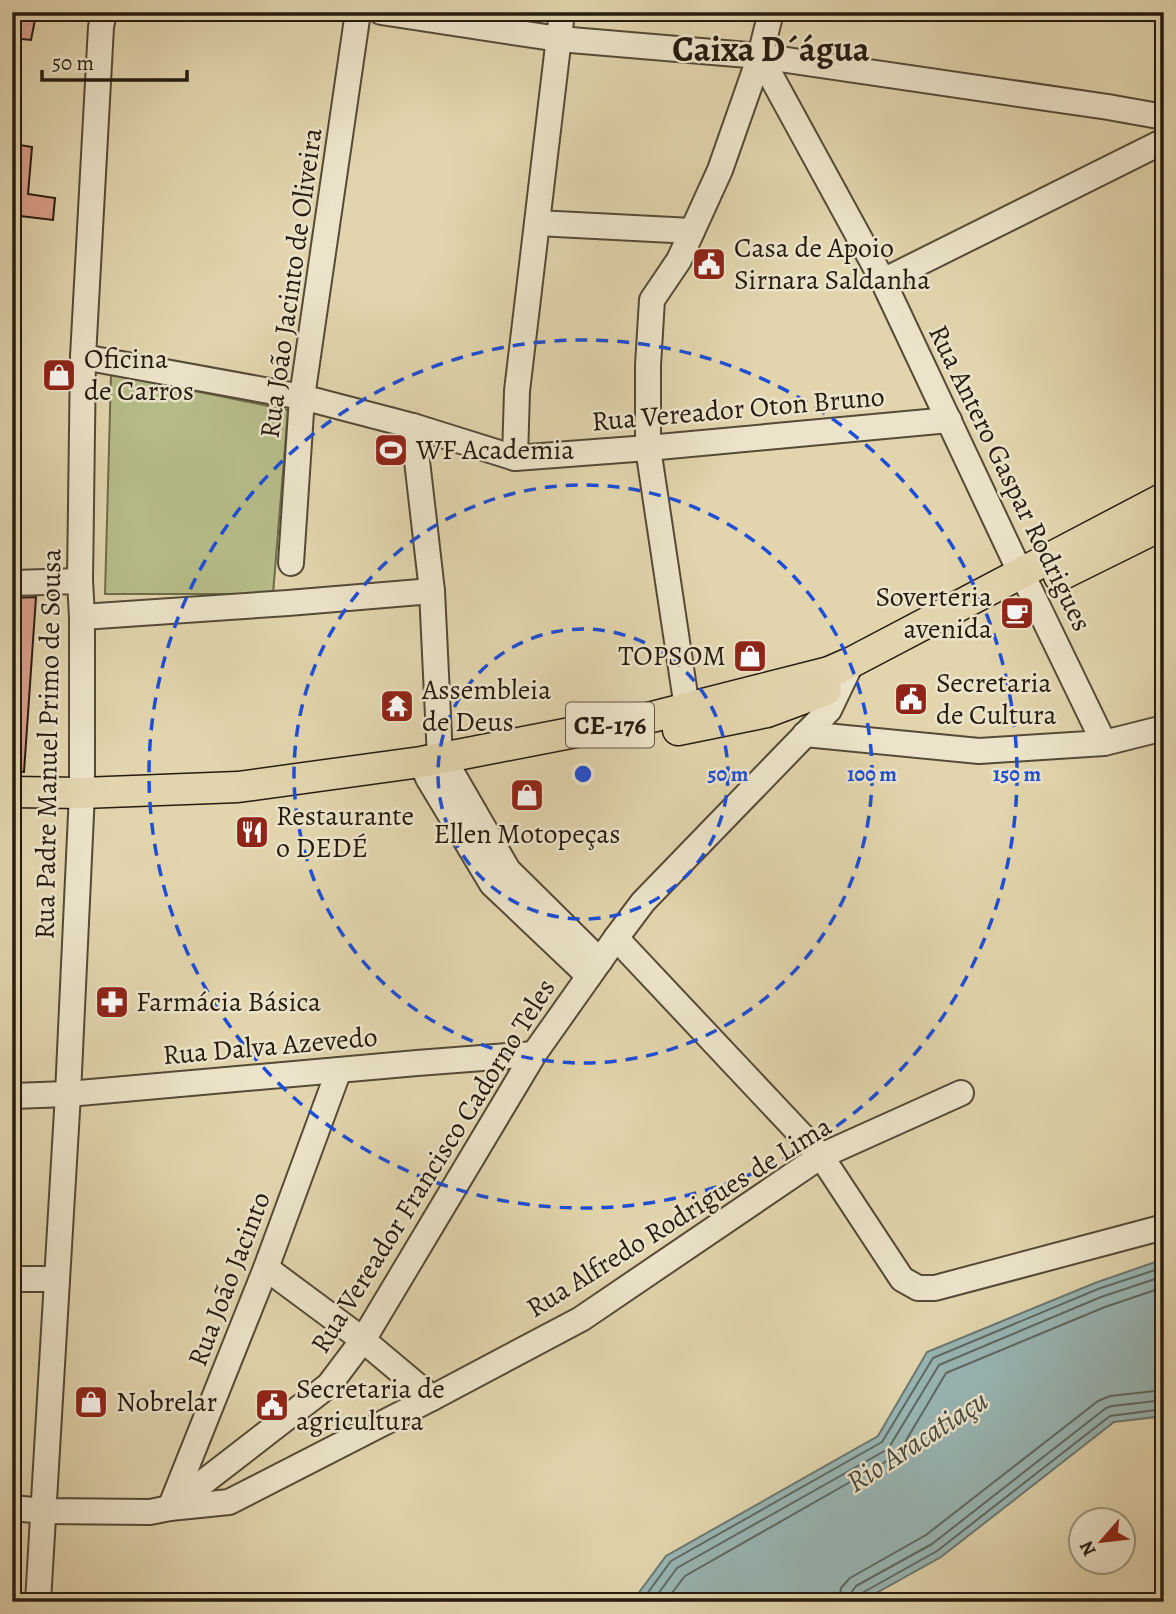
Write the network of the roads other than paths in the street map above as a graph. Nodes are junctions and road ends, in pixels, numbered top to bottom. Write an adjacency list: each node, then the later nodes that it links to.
1 (104, 12): 13 (street, Rua Padre Manuel Primo de Sousa)
2 (358, 12): 14 (street, Rua João Jacinto de Oliveira)
3 (381, 12): 6 (street)
4 (562, 12): 6 (street)
5 (771, 12): 7 (street)
6 (559, 39): 7 (street); 10 (street)
7 (760, 56): 8 (street); 11 (street); 12 (street, Rua Antero Gaspar Rodrigues)
8 (1164, 117)
9 (1164, 141): 12 (street)
10 (537, 223): 11 (street); 18 (street)
11 (692, 231): 17 (street)
12 (883, 281): 15 (street, Rua Antero Gaspar Rodrigues)
13 (83, 358): 14 (street, Rua Vereador Oton Bruno); 22 (street, Rua Padre Manuel Primo de Sousa)
14 (302, 397): 16 (street, Rua Vereador Oton Bruno); 21 (street, Rua João Jacinto de Oliveira)
15 (949, 419): 17 (street, Rua Vereador Oton Bruno); 23 (street, Rua Antero Gaspar Rodrigues)
16 (414, 426): 18 (street, Rua Vereador Oton Bruno); 25 (street)
17 (648, 448): 18 (street, Rua Vereador Oton Bruno); 28 (street)
18 (515, 458)
19 (1164, 498): 23 (main road, CE-176)
20 (1164, 524): 23 (main road, CE-176)
21 (291, 563)
22 (80, 581): 24 (street); 26 (street, Rua Padre Manuel Primo de Sousa)
23 (1025, 582): 27 (main road, CE-176); 31 (street, Rua Antero Gaspar Rodrigues)
24 (12, 583)
25 (432, 591): 26 (street); 32 (street)
26 (82, 617): 34 (street, Rua Padre Manuel Primo de Sousa)
27 (847, 673): 28 (main road, CE-176); 30 (street, Rua Vereador Francisco Cadorno Teles); 32 (main road, CE-176)
28 (687, 708): 32 (main road, CE-176)
29 (1164, 728): 31 (street)
30 (805, 734): 31 (street); 36 (street, Rua Vereador Francisco Cadorno Teles)
31 (1104, 743)
32 (435, 768): 34 (main road, CE-176); 37 (street)
33 (12, 792): 34 (main road, CE-176)
34 (81, 802): 35 (main road, CE-176); 41 (street, Rua Padre Manuel Primo de Sousa)
35 (12, 810)
36 (616, 938): 37 (street, Rua Vereador Francisco Cadorno Teles); 43 (street)
37 (595, 968): 38 (street, Rua Vereador Francisco Cadorno Teles)
38 (534, 1054): 39 (street, Rua Dalva Azevedo); 48 (street, Rua Vereador Francisco Cadorno Teles)
39 (339, 1070): 41 (street, Rua Dalva Azevedo); 45 (street, Rua João Jacinto)
40 (961, 1093): 43 (street, Rua Alfredo Rodrigues de Lima)
41 (68, 1094): 42 (street, Rua Dalva Azevedo); 47 (street, Rua Padre Manuel Primo de Sousa)
42 (12, 1096)
43 (821, 1156): 44 (street); 49 (street, Rua Alfredo Rodrigues de Lima)
44 (1164, 1227)
45 (266, 1268): 48 (street); 51 (street, Rua João Jacinto)
46 (12, 1279): 47 (street)
47 (57, 1279): 52 (street, Rua Padre Manuel Primo de Sousa)
48 (363, 1339): 49 (street); 51 (street, Rua Vereador Francisco Cadorno Teles)
49 (432, 1398): 51 (street, Rua Alfredo Rodrigues de Lima)
50 (12, 1508): 52 (street)
51 (170, 1508): 52 (street)
52 (44, 1511): 53 (street, Rua Padre Manuel Primo de Sousa)
53 (38, 1602)

